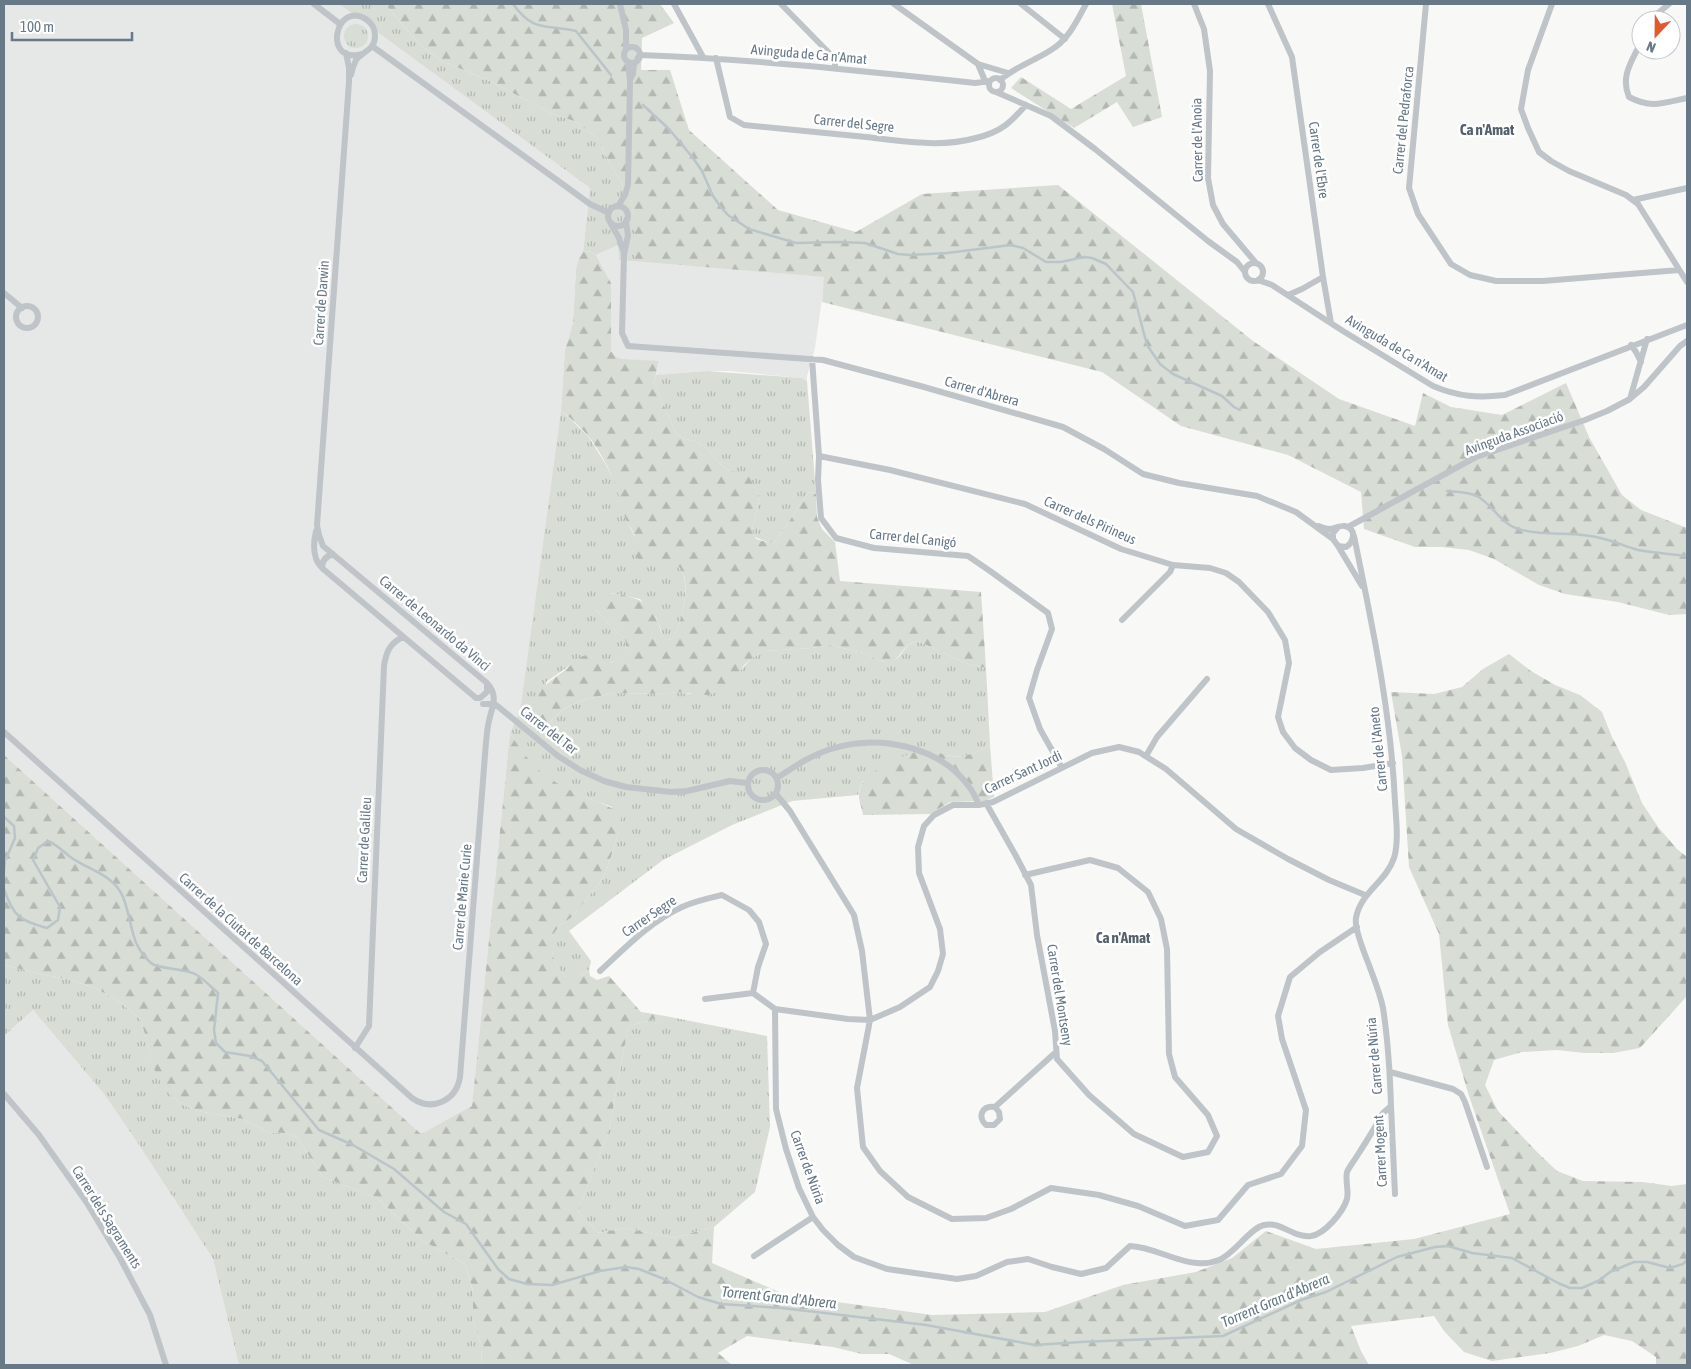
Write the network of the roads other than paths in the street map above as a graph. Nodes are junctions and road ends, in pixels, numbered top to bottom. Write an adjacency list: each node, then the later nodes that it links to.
1 (314, 4): 12 (street)
2 (620, 4): 13 (street)
3 (674, 4): 21 (street)
4 (781, 4): 26 (street)
5 (894, 4): 25 (street)
6 (1021, 4): 14 (street)
7 (1086, 4): 14 (street)
8 (1194, 4): 44 (street, Carrer de l'Anoia)
9 (1268, 4): 48 (street, Carrer de l'Ebre)
10 (1426, 4): 45 (street, Carrer del Pedraforca)
11 (1552, 4): 37 (street)
12 (340, 24): 15 (street); 18 (street)
13 (626, 30): 16 (street); 17 (street)
14 (1065, 39): 27 (street)
15 (372, 46): 19 (street); 39 (street)
16 (634, 46): 17 (street); 20 (street)
17 (626, 48): 24 (street)
18 (346, 53): 19 (street); 29 (street, Carrer de Darwin)
19 (362, 54): 29 (street, Carrer de Darwin)
20 (640, 55): 21 (street, Avinguda de Ca n'Amat); 24 (street)
21 (703, 57): 22 (street, Avinguda de Ca n'Amat)
22 (716, 58): 26 (street, Avinguda de Ca n'Amat); 35 (street, Carrer del Segre)
23 (1633, 60): 34 (street)
24 (631, 62): 38 (street)
25 (978, 64): 27 (street); 28 (street)
26 (835, 68): 30 (street, Avinguda de Ca n'Amat)
27 (1008, 73): 31 (street)
28 (987, 81): 30 (street, Avinguda de Ca n'Amat); 31 (street); 32 (street)
29 (349, 82): 65 (street, Carrer de Darwin)
30 (975, 83): 32 (street, Avinguda de Ca n'Amat)
31 (1001, 83): 32 (street); 33 (street)
32 (993, 91): 33 (street, Avinguda de Ca n'Amat)
33 (1009, 97): 35 (street, Avinguda de Ca n'Amat)
34 (1687, 98)
35 (1026, 105): 43 (street, Avinguda de Ca n'Amat)
36 (1687, 188): 37 (street)
37 (1633, 200): 45 (street)
38 (621, 207): 39 (street); 41 (street)
39 (609, 213): 40 (street)
40 (610, 222): 41 (street); 42 (street)
41 (626, 222): 42 (street)
42 (624, 255): 60 (street, Carrer d'Abrera)
43 (1237, 262): 44 (street, Avinguda de Ca n'Amat); 46 (street, Avinguda de Ca n'Amat)
44 (1253, 264): 46 (street); 47 (street)
45 (1680, 270): 50 (street)
46 (1245, 272): 49 (street)
47 (1263, 272): 49 (street); 51 (street, Avinguda de Ca n'Amat)
48 (1323, 277): 53 (street); 55 (street, Carrer de l'Ebre)
49 (1258, 280): 51 (street, Avinguda de Ca n'Amat)
50 (1687, 282)
51 (1272, 285): 53 (street, Avinguda de Ca n'Amat)
52 (4, 293): 54 (street)
53 (1288, 295): 55 (street, Avinguda de Ca n'Amat)
54 (22, 308)
55 (1331, 323): 59 (street, Avinguda de Ca n'Amat)
56 (1687, 325): 57 (street, Avinguda de Ca n'Amat)
57 (1647, 339): 59 (street, Avinguda de Ca n'Amat); 61 (street)
58 (1687, 341): 62 (street, Avinguda Associació)
59 (1631, 345): 61 (street)
60 (812, 359): 63 (street, Carrer del Canigó); 64 (street, Carrer d'Abrera)
61 (1641, 362): 62 (street)
62 (1630, 399): 67 (street, Avinguda Associació)
63 (819, 456): 72 (street, Carrer dels Pirineus); 86 (street, Carrer del Canigó)
64 (1310, 523): 66 (street, Carrer d'Abrera); 69 (street, Carrer d'Abrera)
65 (318, 525): 71 (street, Carrer de Leonardo da Vinci); 73 (street)
66 (1338, 527): 67 (street); 69 (street)
67 (1348, 527): 68 (street)
68 (1354, 536): 70 (street); 74 (street, Carrer de l'Aneto)
69 (1333, 540): 70 (street)
70 (1338, 546): 74 (street, Carrer de l'Aneto)
71 (334, 554): 73 (street); 78 (street, Carrer de Leonardo da Vinci)
72 (1173, 564): 75 (street); 85 (street, Carrer dels Pirineus)
73 (322, 568): 76 (street)
74 (1365, 592): 85 (street, Carrer de l'Aneto)
75 (1122, 620)
76 (403, 637): 79 (street); 100 (street, Carrer de Galileu)
77 (1207, 679): 84 (street)
78 (487, 683): 79 (street, Carrer de Leonardo da Vinci); 81 (street)
79 (476, 698): 80 (street, Carrer de Marie Curie)
80 (482, 704): 81 (street); 82 (street, Carrer de Marie Curie)
81 (494, 704): 82 (street, Carrer de Marie Curie); 88 (street, Carrer del Ter)
82 (488, 722): 103 (street, Carrer de Marie Curie)
83 (4, 732): 100 (street, Carrer de la Ciutat de Barcelona)
84 (1146, 756): 86 (street, Carrer Sant Jordi); 93 (street, Carrer Sant Jordi)
85 (1393, 763): 93 (street, Carrer de l'Aneto)
86 (1062, 768): 90 (street, Carrer Sant Jordi)
87 (777, 778): 88 (street); 89 (street); 91 (street)
88 (748, 783): 89 (street)
89 (776, 794): 99 (street)
90 (986, 803): 91 (street, Carrer Sant Jordi); 92 (street, Carrer del Montseny)
91 (979, 805): 99 (street, Carrer Sant Jordi)
92 (1026, 875): 101 (street, Carrer del Montseny); 101 (street, Carrer del Montseny)
93 (1365, 895): 94 (street, Carrer de Núria)
94 (1357, 927): 99 (street); 102 (street, Carrer de Núria)
95 (600, 970): 96 (street, Carrer Segre)
96 (752, 992): 97 (street); 98 (street)
97 (705, 999)
98 (775, 1009): 99 (street, Carrer Sant Jordi); 109 (street, Carrer de Núria)
99 (870, 1020)
100 (355, 1048): 103 (street, Carrer de la Ciutat de Barcelona)
101 (1056, 1052): 106 (street)
102 (1390, 1072): 105 (street, Carrer de Núria); 107 (street)
103 (460, 1074)
104 (4, 1094): 111 (street, Carrer dels Sagraments)
105 (1391, 1106): 108 (street, Carrer Mogent); 109 (street, Carrer de Núria)
106 (994, 1107)
107 (1487, 1167)
108 (1395, 1194)
109 (813, 1217): 110 (street)
110 (754, 1256)
111 (166, 1365)

